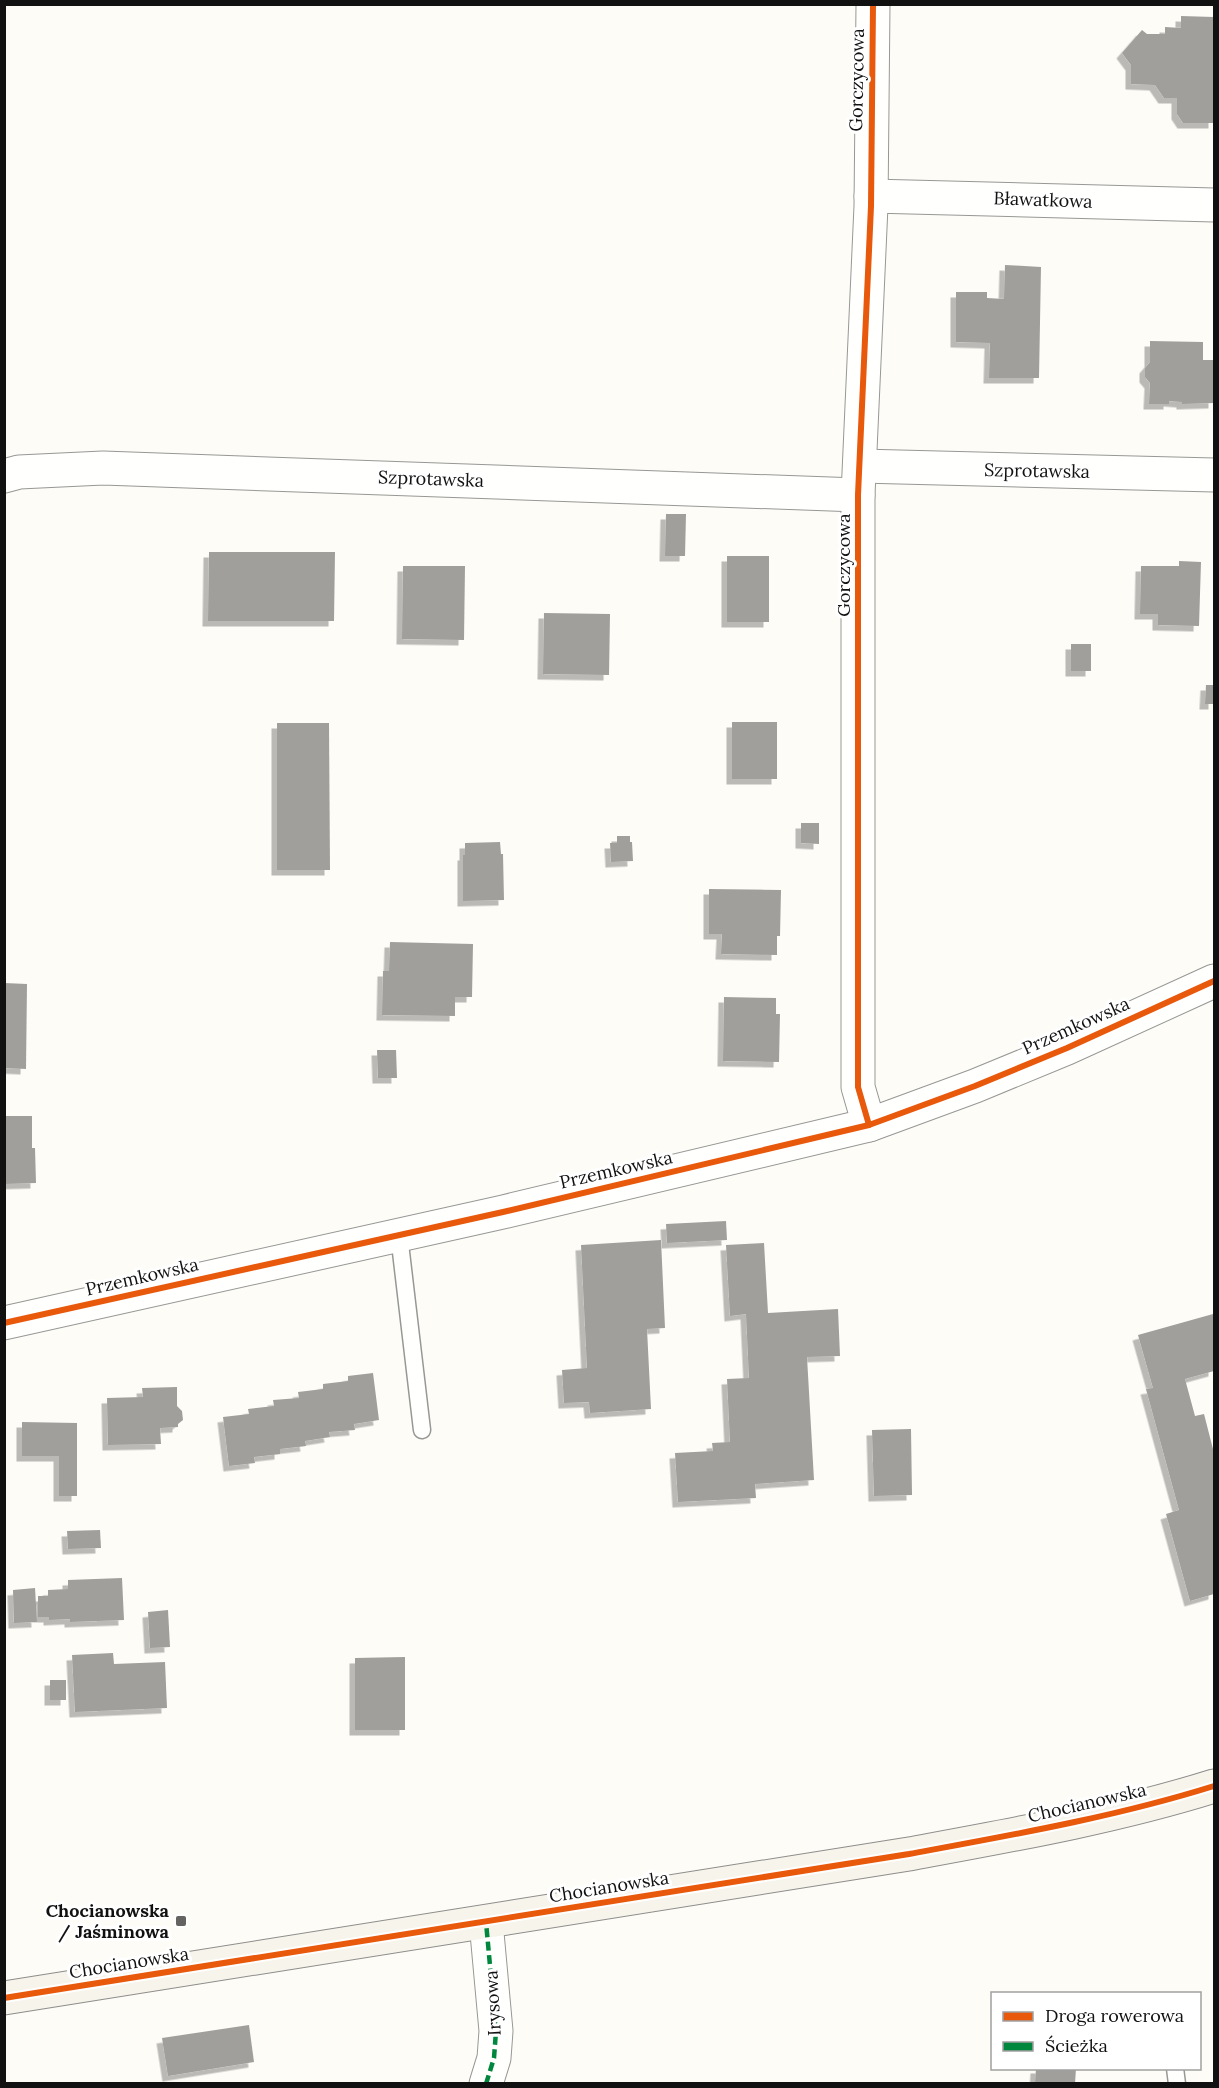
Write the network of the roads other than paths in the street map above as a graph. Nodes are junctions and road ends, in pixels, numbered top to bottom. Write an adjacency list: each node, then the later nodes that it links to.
1 (873, 4): 2 (street, Gorczycowa)
2 (871, 196): 3 (street, Bławatkowa); 6 (street, Gorczycowa)
3 (1215, 205)
4 (1215, 475): 6 (street, Szprotawska)
5 (4, 476): 6 (street, Szprotawska)
6 (859, 480): 8 (street, Gorczycowa)
7 (1215, 981): 8 (street, Przemkowska)
8 (869, 1125): 9 (street, Przemkowska)
9 (399, 1235): 10 (street, Przemkowska); 11 (lane)
10 (4, 1323)
11 (422, 1430)
12 (1215, 1786): 13 (street, Chocianowska)
13 (486, 1922): 14 (street, Chocianowska); 15 (street, Irysowa)
14 (4, 1998)
15 (486, 2084)

